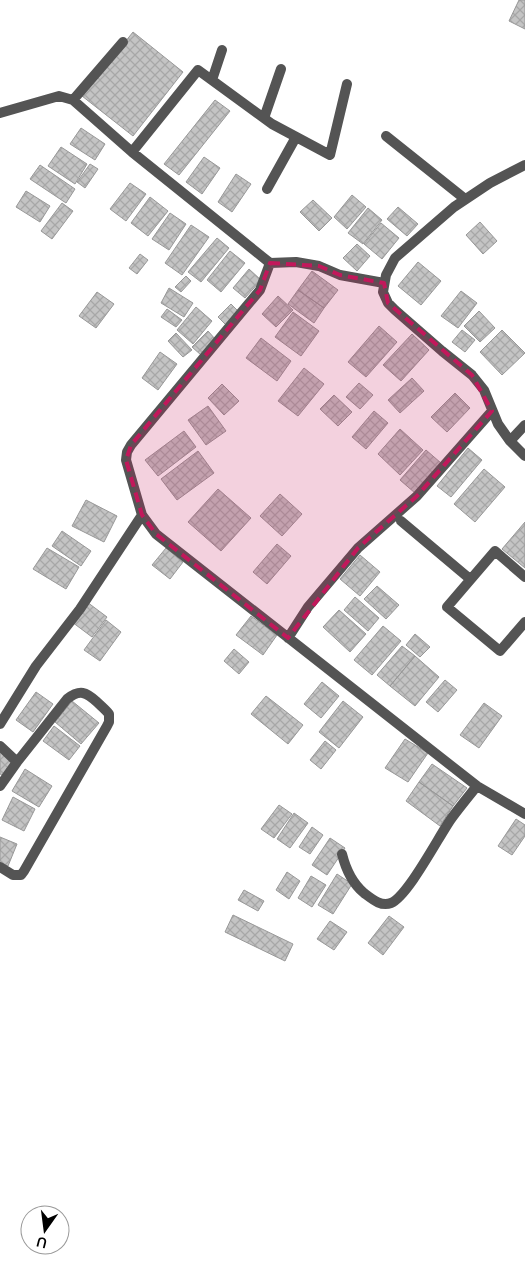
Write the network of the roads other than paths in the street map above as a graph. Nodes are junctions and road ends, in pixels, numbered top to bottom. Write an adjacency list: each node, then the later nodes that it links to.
1 (123, 42): 6 (street)
2 (222, 50): 4 (street)
3 (281, 69): 8 (street)
4 (212, 80): 8 (street); 11 (street)
5 (347, 84): 10 (street)
6 (73, 100): 7 (street); 11 (street)
7 (0, 113)
8 (264, 118): 10 (street)
9 (386, 136): 14 (street)
10 (296, 137): 13 (street)
11 (132, 152): 15 (street)
12 (525, 165): 14 (street)
13 (267, 189)
14 (465, 200): 16 (street)
15 (270, 263): 16 (street); 21 (street)
16 (384, 283): 17 (street)
17 (492, 411): 19 (street); 26 (street)
18 (525, 425): 19 (street)
19 (510, 441): 20 (street)
20 (525, 456)
21 (142, 515): 26 (street); 27 (street)
22 (401, 521): 24 (street)
23 (525, 577): 24 (street)
24 (470, 580): 25 (street)
25 (525, 622)
26 (288, 638): 31 (street)
27 (0, 724)
28 (0, 746): 29 (street)
29 (17, 762): 30 (street); 34 (street)
30 (0, 786)
31 (477, 786): 32 (street); 33 (street)
32 (525, 814)
33 (342, 854)
34 (0, 867)

